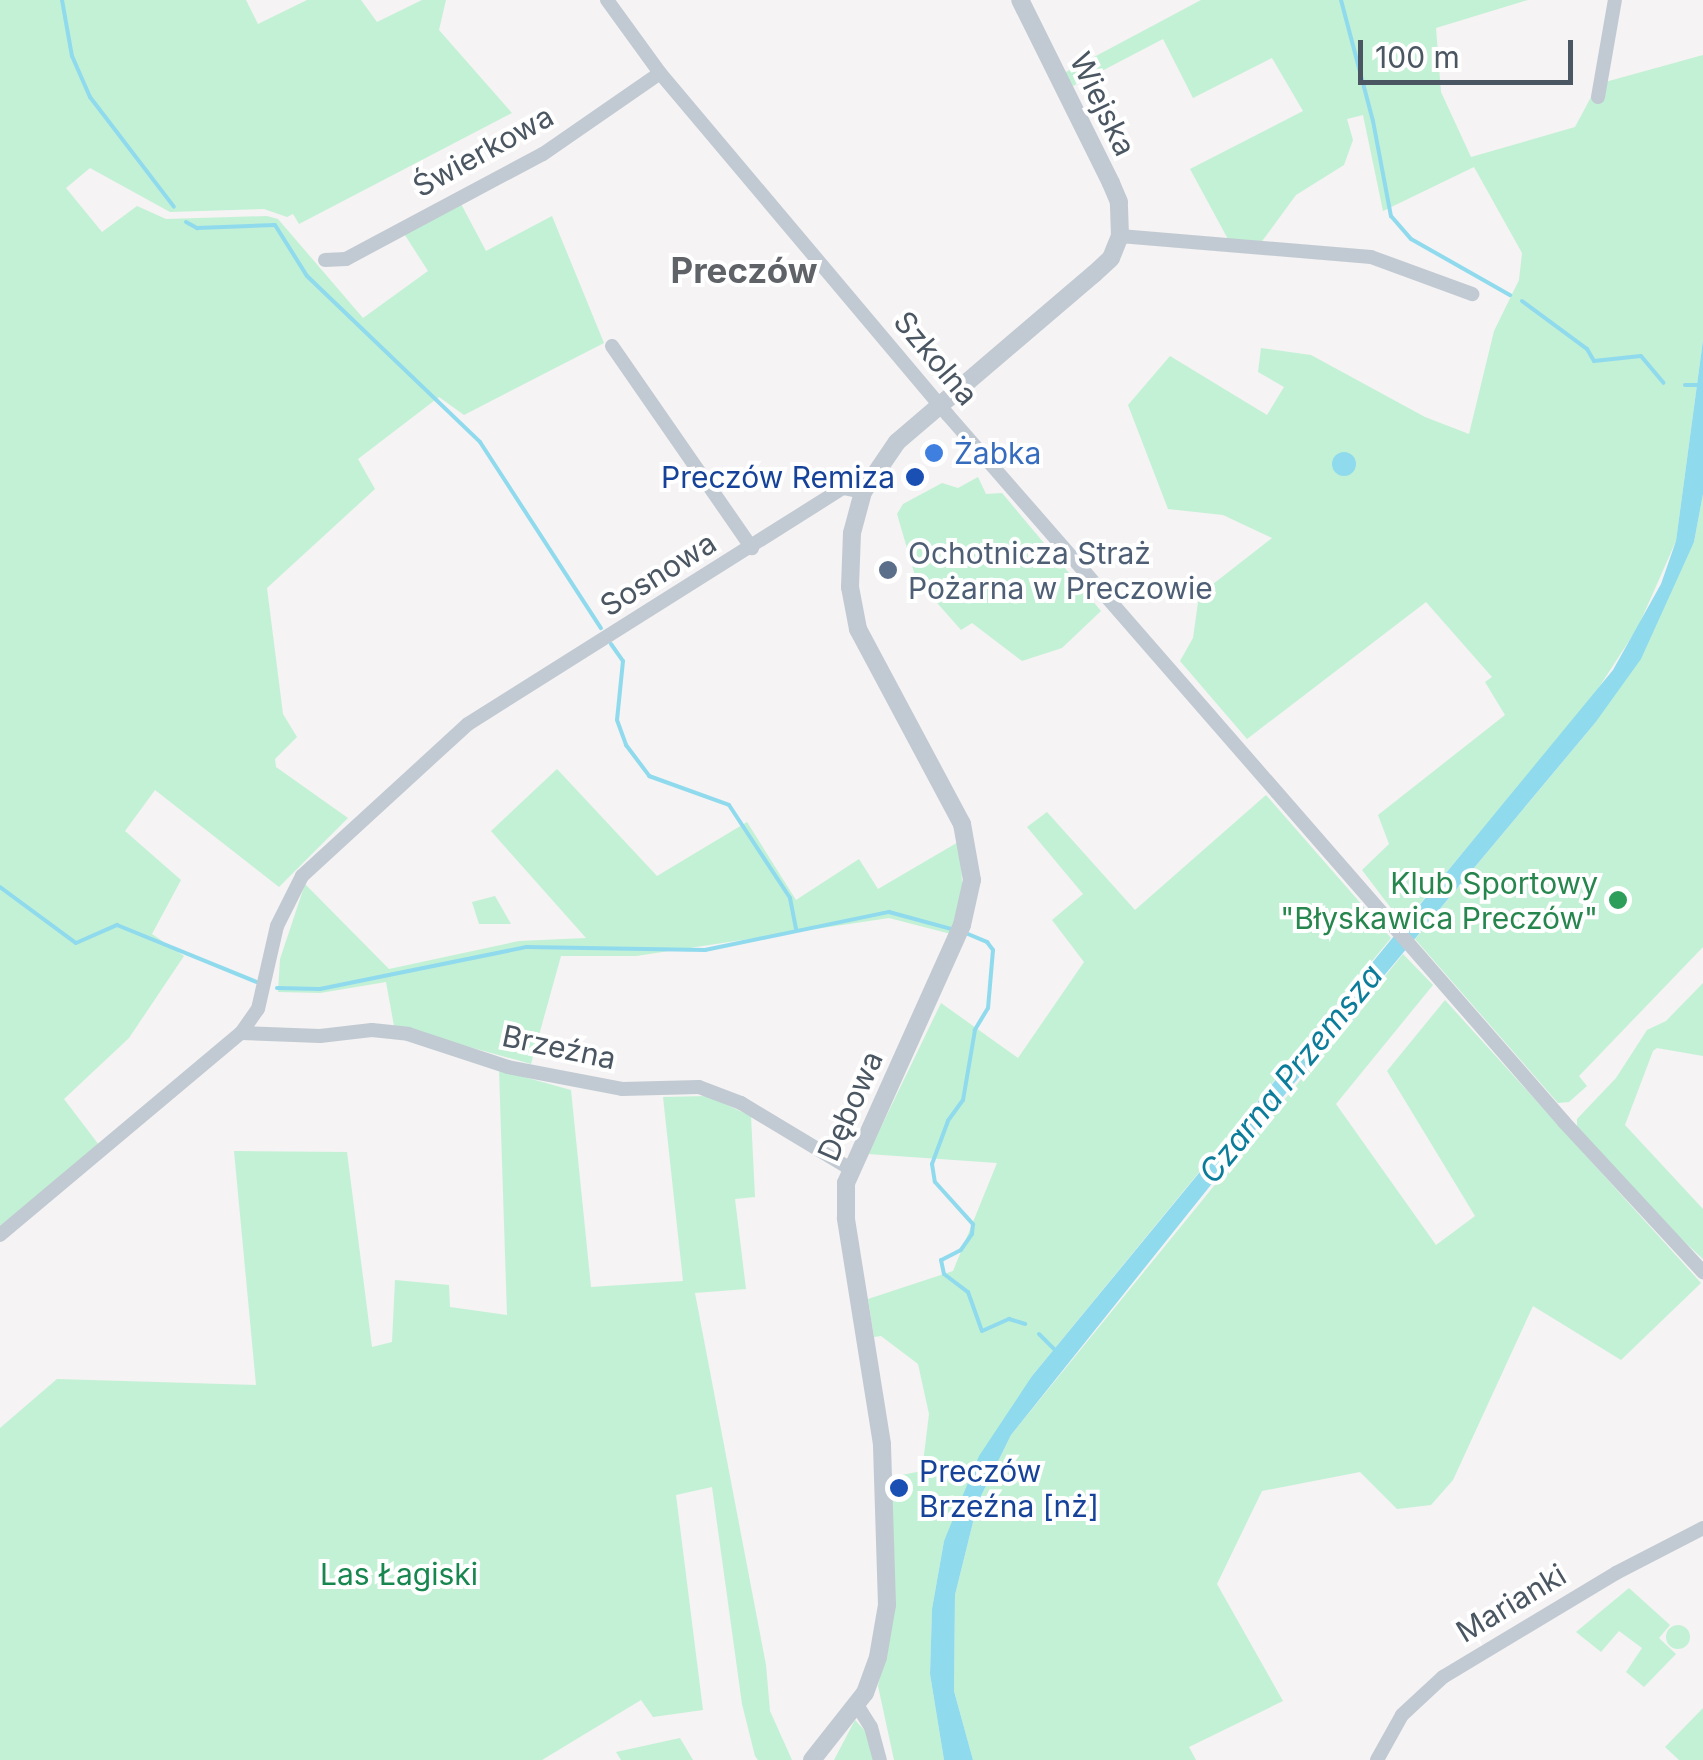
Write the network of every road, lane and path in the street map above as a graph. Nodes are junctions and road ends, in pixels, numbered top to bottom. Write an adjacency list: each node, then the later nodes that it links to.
1 (607, 0): 4 (street, Szkolna)
2 (1020, 0): 6 (street, Wiejska)
3 (1615, 0): 5 (street)
4 (660, 73): 7 (street, Świerkowa); 10 (street, Szkolna)
5 (1598, 97)
6 (1120, 236): 8 (street); 10 (street)
7 (325, 260)
8 (1472, 294)
9 (612, 346): 12 (street)
10 (939, 404): 11 (street); 16 (street, Szkolna)
11 (863, 492): 12 (street, Sosnowa); 14 (street, Dębowa)
12 (752, 548): 13 (street, Sosnowa)
13 (241, 1033): 14 (street, Brzeźna); 15 (street, Sosnowa)
14 (850, 1168): 18 (street, Dębowa)
15 (0, 1234)
16 (1703, 1272)
17 (1703, 1528): 21 (street, Marianki)
18 (858, 1705): 19 (street, Dębowa); 20 (street)
19 (812, 1760)
20 (880, 1760)
21 (1377, 1760)

